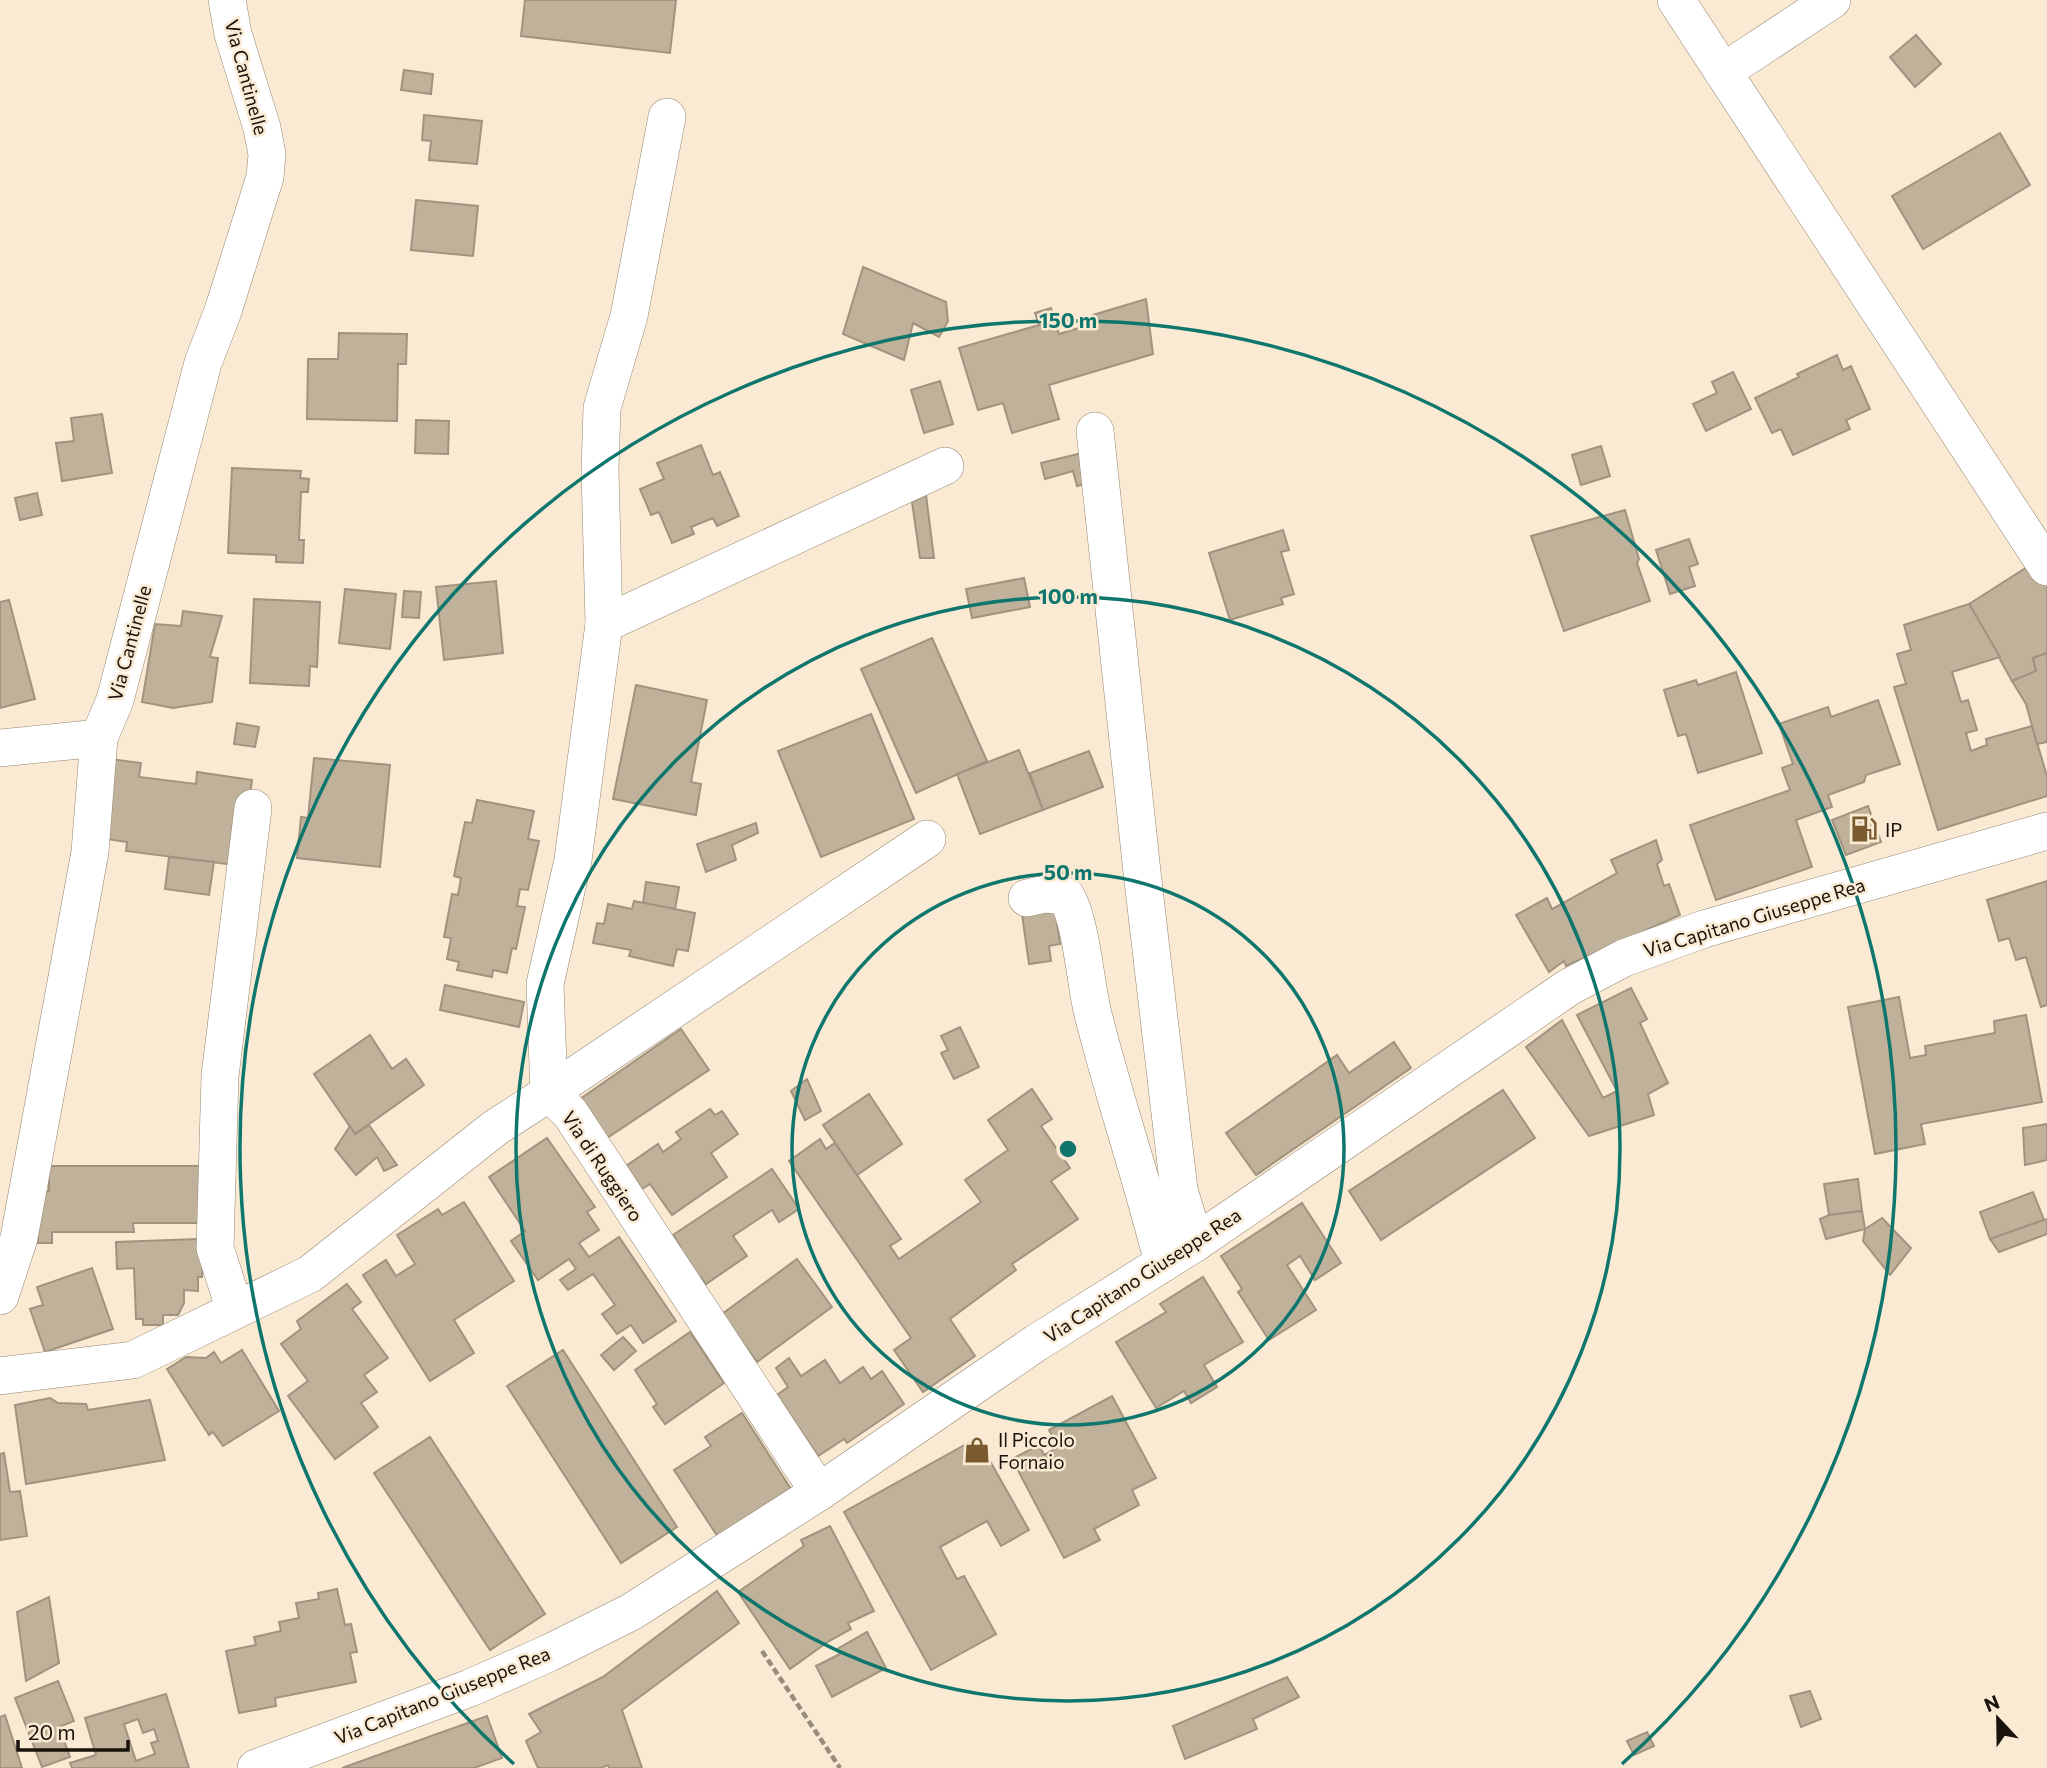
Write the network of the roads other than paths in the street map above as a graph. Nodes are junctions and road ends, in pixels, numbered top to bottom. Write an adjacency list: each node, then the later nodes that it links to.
1 (227, 0): 10 (street, Via Cantinelle)
2 (1676, 0): 4 (street)
3 (1832, 0): 4 (street)
4 (1723, 72): 8 (street)
5 (667, 117): 9 (street)
6 (1095, 431): 17 (street)
7 (945, 466): 9 (street)
8 (2047, 567)
9 (604, 624): 16 (street)
10 (99, 738): 11 (street); 19 (street, Via Cantinelle)
11 (0, 748)
12 (253, 808): 20 (street)
13 (2047, 831): 17 (street, Via Capitano Giuseppe Rea)
14 (927, 839): 16 (street)
15 (1027, 898): 18 (street)
16 (549, 1093): 20 (street, Via di Ruggiero); 22 (street, Via di Ruggiero)
17 (1195, 1244): 18 (street, Via Capitano Giuseppe Rea)
18 (1163, 1263): 22 (street, Via Capitano Giuseppe Rea)
19 (0, 1296)
20 (235, 1310): 21 (street, Via di Ruggiero)
21 (0, 1376)
22 (819, 1492): 23 (street, Via Capitano Giuseppe Rea)
23 (256, 1768)

